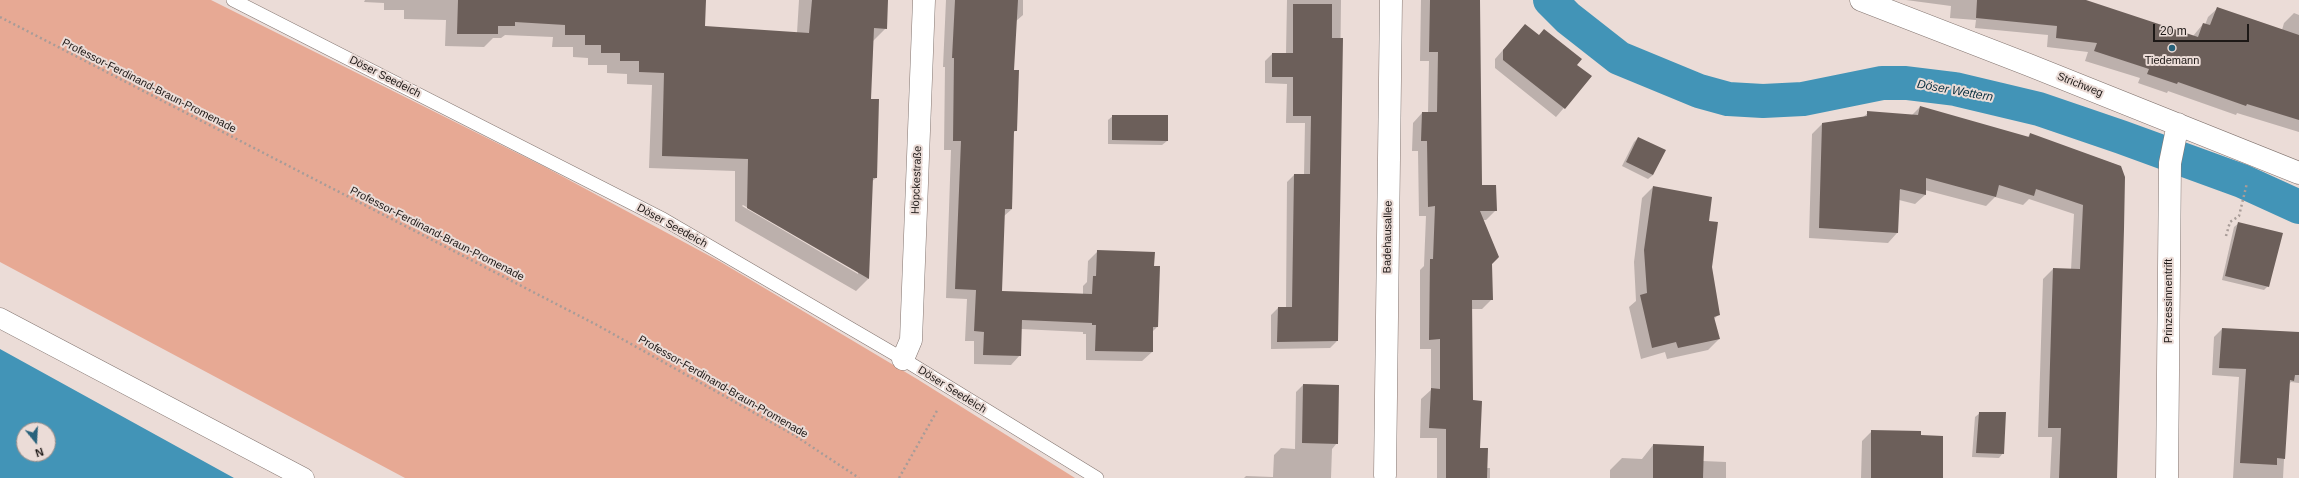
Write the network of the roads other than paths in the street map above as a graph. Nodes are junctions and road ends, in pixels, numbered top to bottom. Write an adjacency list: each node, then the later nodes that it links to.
1 (233, 0): 8 (lane, Döser Seedeich)
2 (924, 0): 8 (street, Höpckestraße)
3 (1391, 0): 9 (street, Badehausallee)
4 (1861, 0): 5 (street, Strichweg)
5 (2176, 131): 6 (street, Strichweg); 12 (street, Prinzessinnentrift)
6 (2299, 173)
7 (0, 318): 10 (street)
8 (903, 359): 11 (lane, Döser Seedeich)
9 (1385, 475)
10 (304, 478)
11 (1097, 478)
12 (2167, 478)

